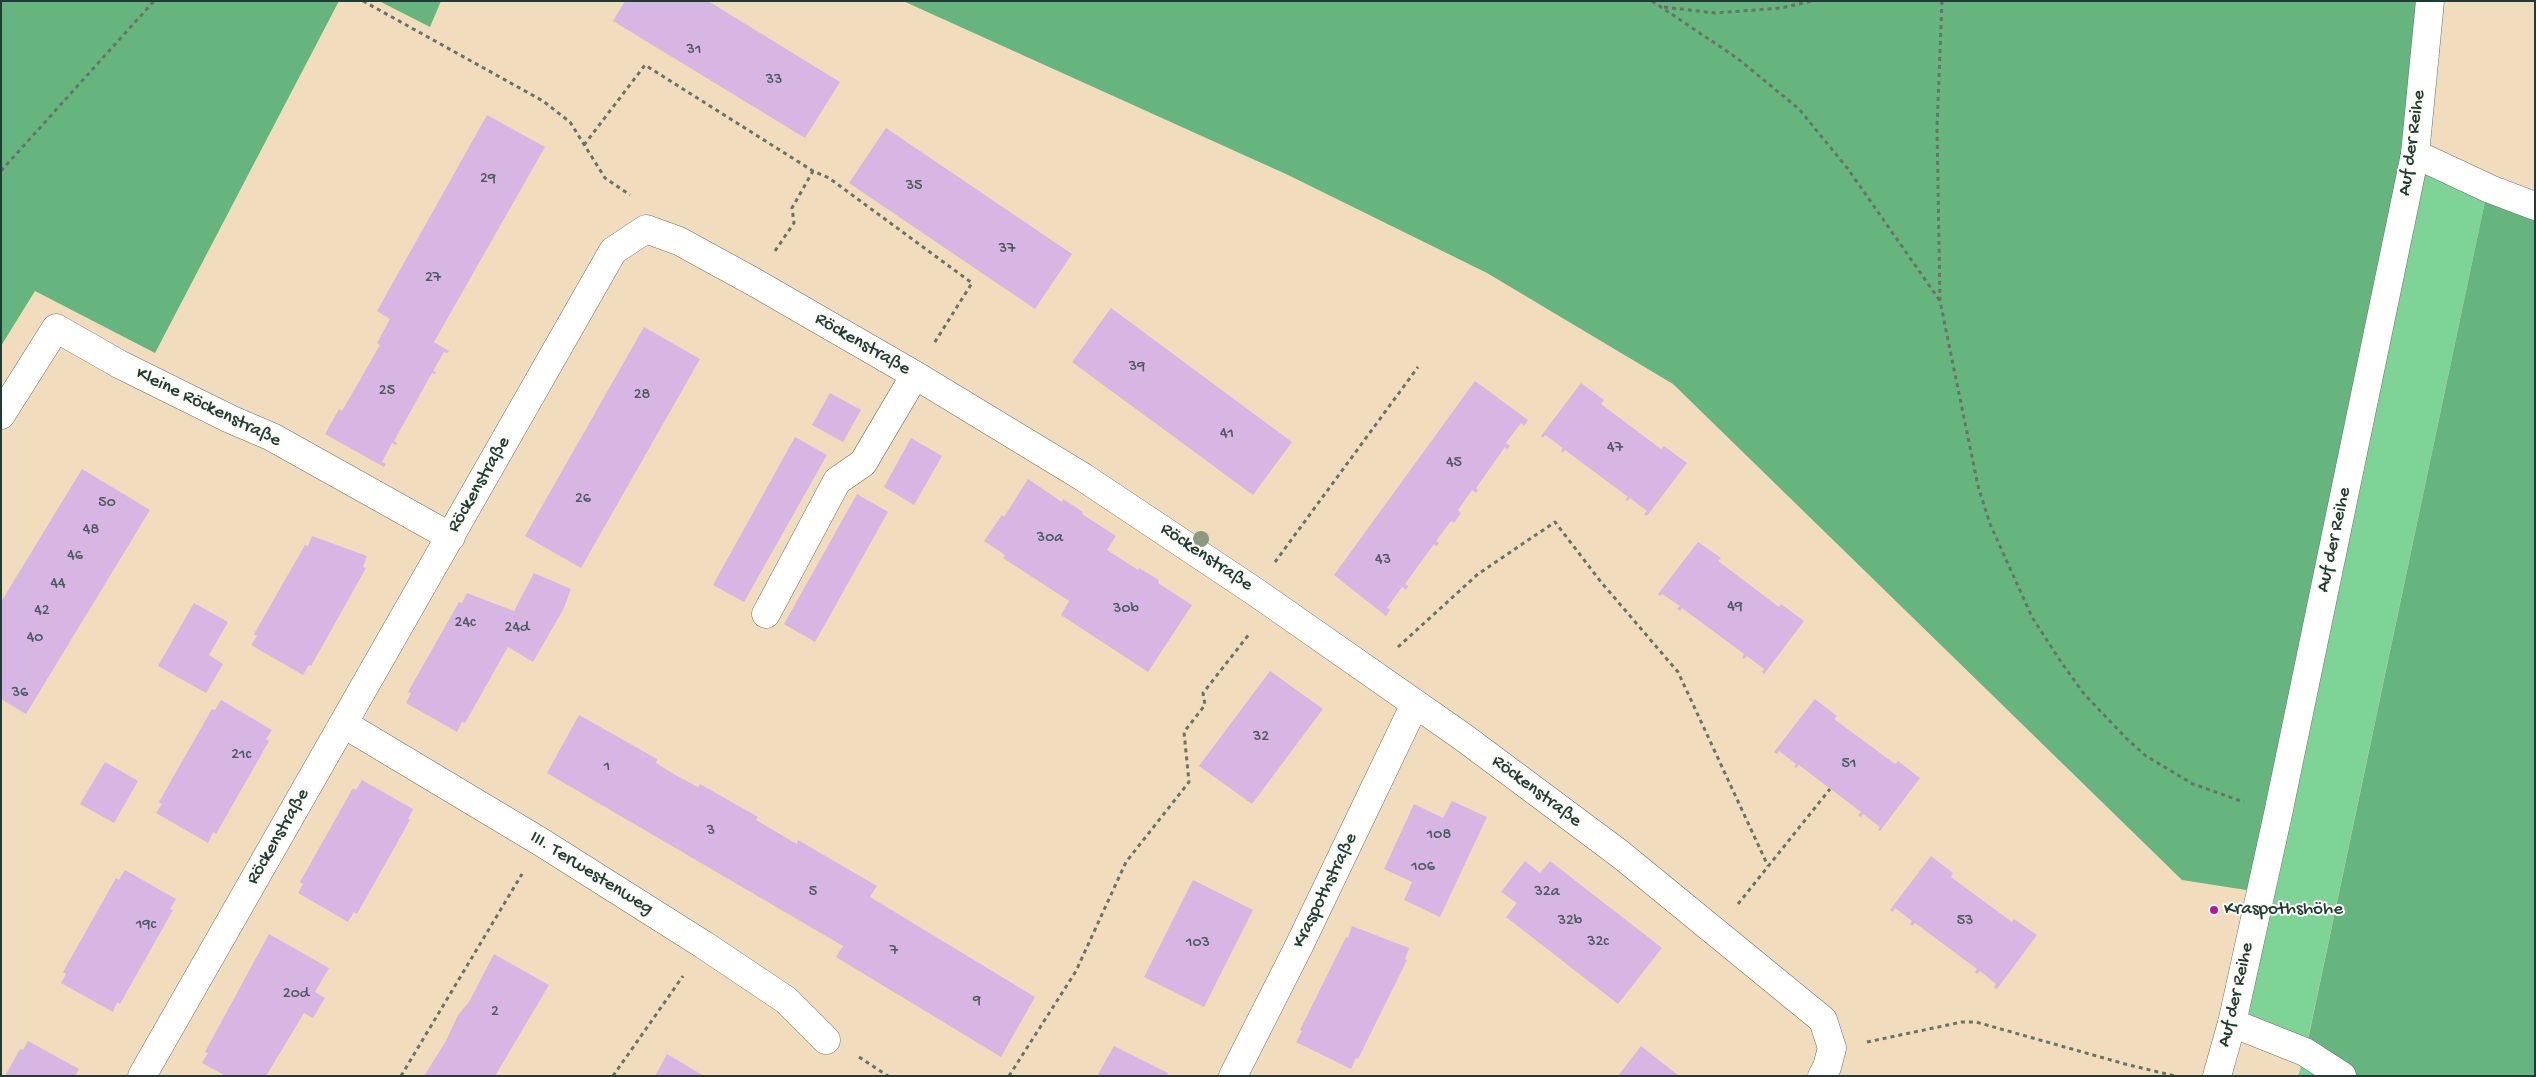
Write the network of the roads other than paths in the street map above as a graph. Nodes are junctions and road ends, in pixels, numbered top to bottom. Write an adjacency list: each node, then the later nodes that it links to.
1 (2430, 1): 2 (street, Auf der Reihe)
2 (2415, 154): 3 (street); 10 (street, Auf der Reihe)
3 (2535, 206)
4 (914, 375): 6 (street, Röckenstraße); 7 (street); 8 (street, Röckenstraße)
5 (1, 415): 6 (street, Kleine Röckenstraße)
6 (450, 537): 9 (street, Röckenstraße)
7 (766, 614)
8 (1416, 704): 13 (street, Kraspothstraße); 14 (street, Röckenstraße)
9 (344, 724): 11 (street, III. Terwestenweg); 12 (street, Röckenstraße)
10 (2232, 1023): 15 (street, Auf der Reihe); 16 (street)
11 (826, 1040)
12 (142, 1076)
13 (1233, 1076)
14 (1822, 1076)
15 (2217, 1076)
16 (2342, 1076)

